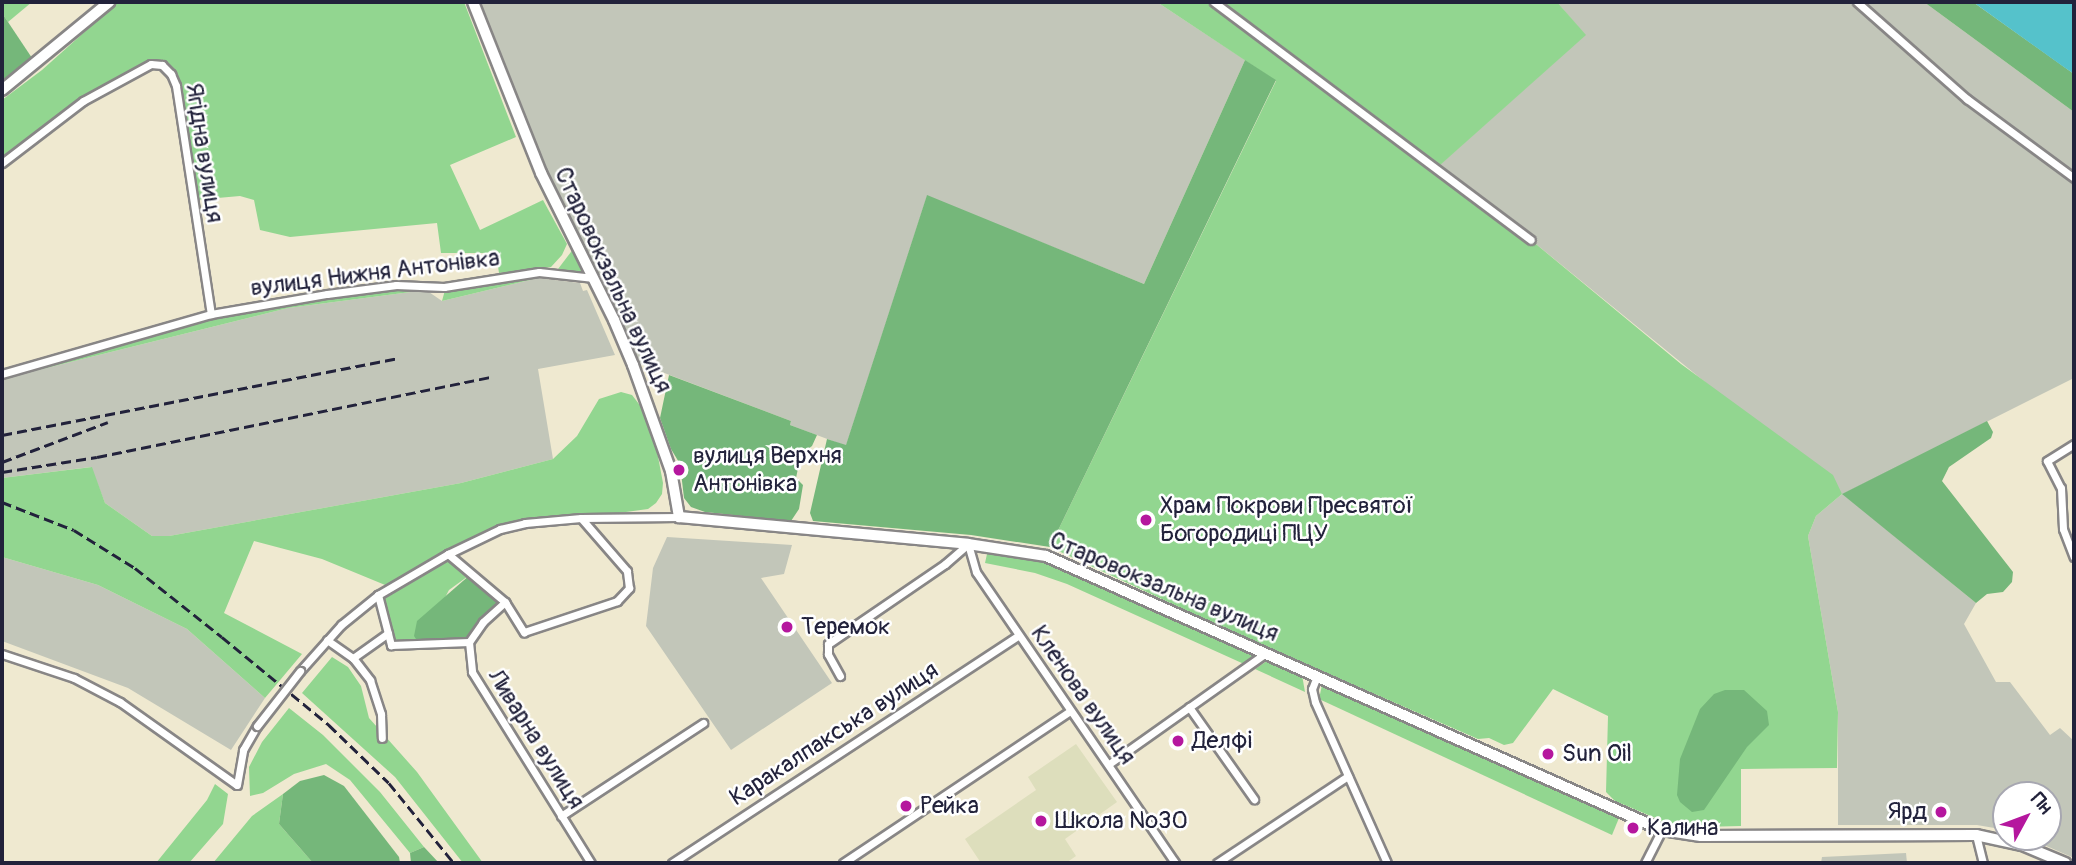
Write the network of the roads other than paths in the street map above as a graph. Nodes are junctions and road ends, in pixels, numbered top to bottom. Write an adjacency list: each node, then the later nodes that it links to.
1 (109, 2): 5 (main road)
2 (473, 2): 9 (main road, Старовокзальна вулиця)
3 (1214, 2): 8 (street)
4 (1857, 2): 7 (street)
5 (2, 90)
6 (2, 163): 10 (street, Ягідна вулиця)
7 (2074, 178)
8 (1531, 240)
9 (594, 278): 10 (street, вулиця Нижня Антонівка); 13 (main road, Старовокзальна вулиця)
10 (211, 314): 11 (street, вулиця Нижня Антонівка)
11 (2, 374)
12 (2074, 444): 17 (street)
13 (679, 517): 14 (street); 15 (main road, Старовокзальна вулиця)
14 (581, 518): 16 (street); 19 (street)
15 (968, 544): 21 (street, Кленова вулиця); 24 (main road, Старовокзальна вулиця); 27 (street)
16 (448, 554): 18 (street); 19 (street)
17 (2074, 557)
18 (378, 596): 20 (street); 22 (street)
19 (505, 602): 23 (street)
20 (388, 633): 23 (street); 26 (street)
21 (1017, 636): 30 (street, Кленова вулиця); 40 (street, Каракалпакська вулиця)
22 (327, 640): 25 (street, bridge); 26 (street)
23 (469, 642): 36 (street, Ливарна вулиця)
24 (1266, 653): 28 (main road, Старовокзальна вулиця); 29 (street)
25 (2, 654)
26 (353, 658): 32 (street)
27 (840, 676)
28 (1317, 676): 34 (street); 37 (main road, Старовокзальна вулиця)
29 (1189, 707): 33 (street); 35 (street)
30 (1070, 711): 33 (street, Кленова вулиця); 41 (street)
31 (704, 723): 36 (street)
32 (382, 738)
33 (1109, 765): 42 (street, Кленова вулиця)
34 (1348, 776): 43 (street); 44 (street)
35 (1254, 799)
36 (561, 816): 39 (street, Ливарна вулиця)
37 (1662, 830): 38 (main road, Старовокзальна вулиця); 45 (street)
38 (1976, 835): 46 (street); 47 (main road, Старовокзальна вулиця)
39 (591, 863)
40 (672, 863)
41 (843, 863)
42 (1175, 863)
43 (1217, 863)
44 (1387, 863)
45 (1645, 863)
46 (1983, 863)
47 (2065, 863)

